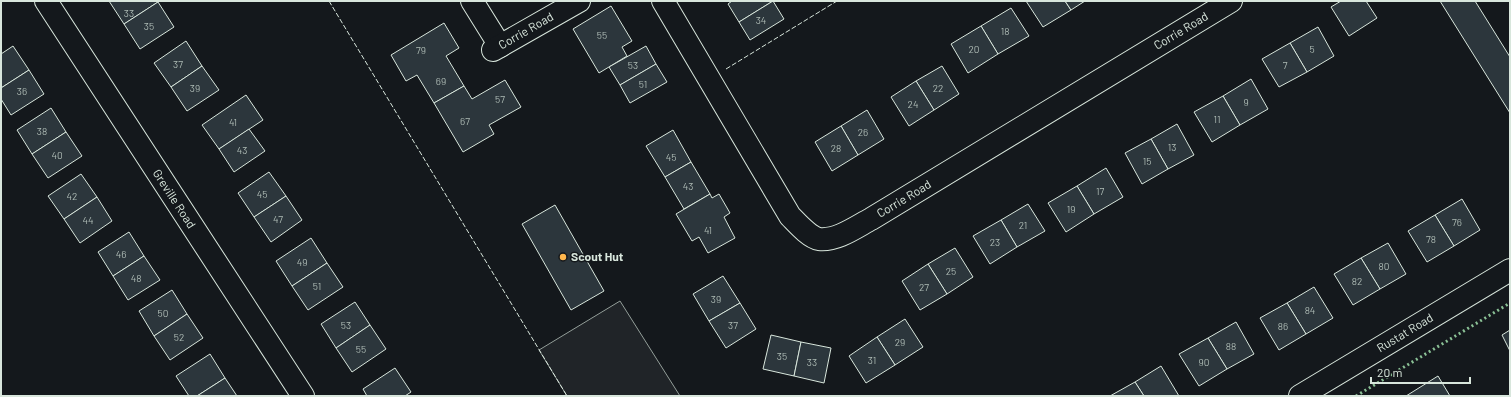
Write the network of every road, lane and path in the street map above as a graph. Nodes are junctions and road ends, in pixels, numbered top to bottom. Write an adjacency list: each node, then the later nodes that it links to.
1 (46, 1): 7 (street, Greville Road)
2 (472, 1): 3 (street, Corrie Road)
3 (579, 1)
4 (663, 1): 5 (street, Corrie Road)
5 (1231, 1)
6 (1510, 270): 8 (street, Rustat Road)
7 (303, 396)
8 (1300, 396)

